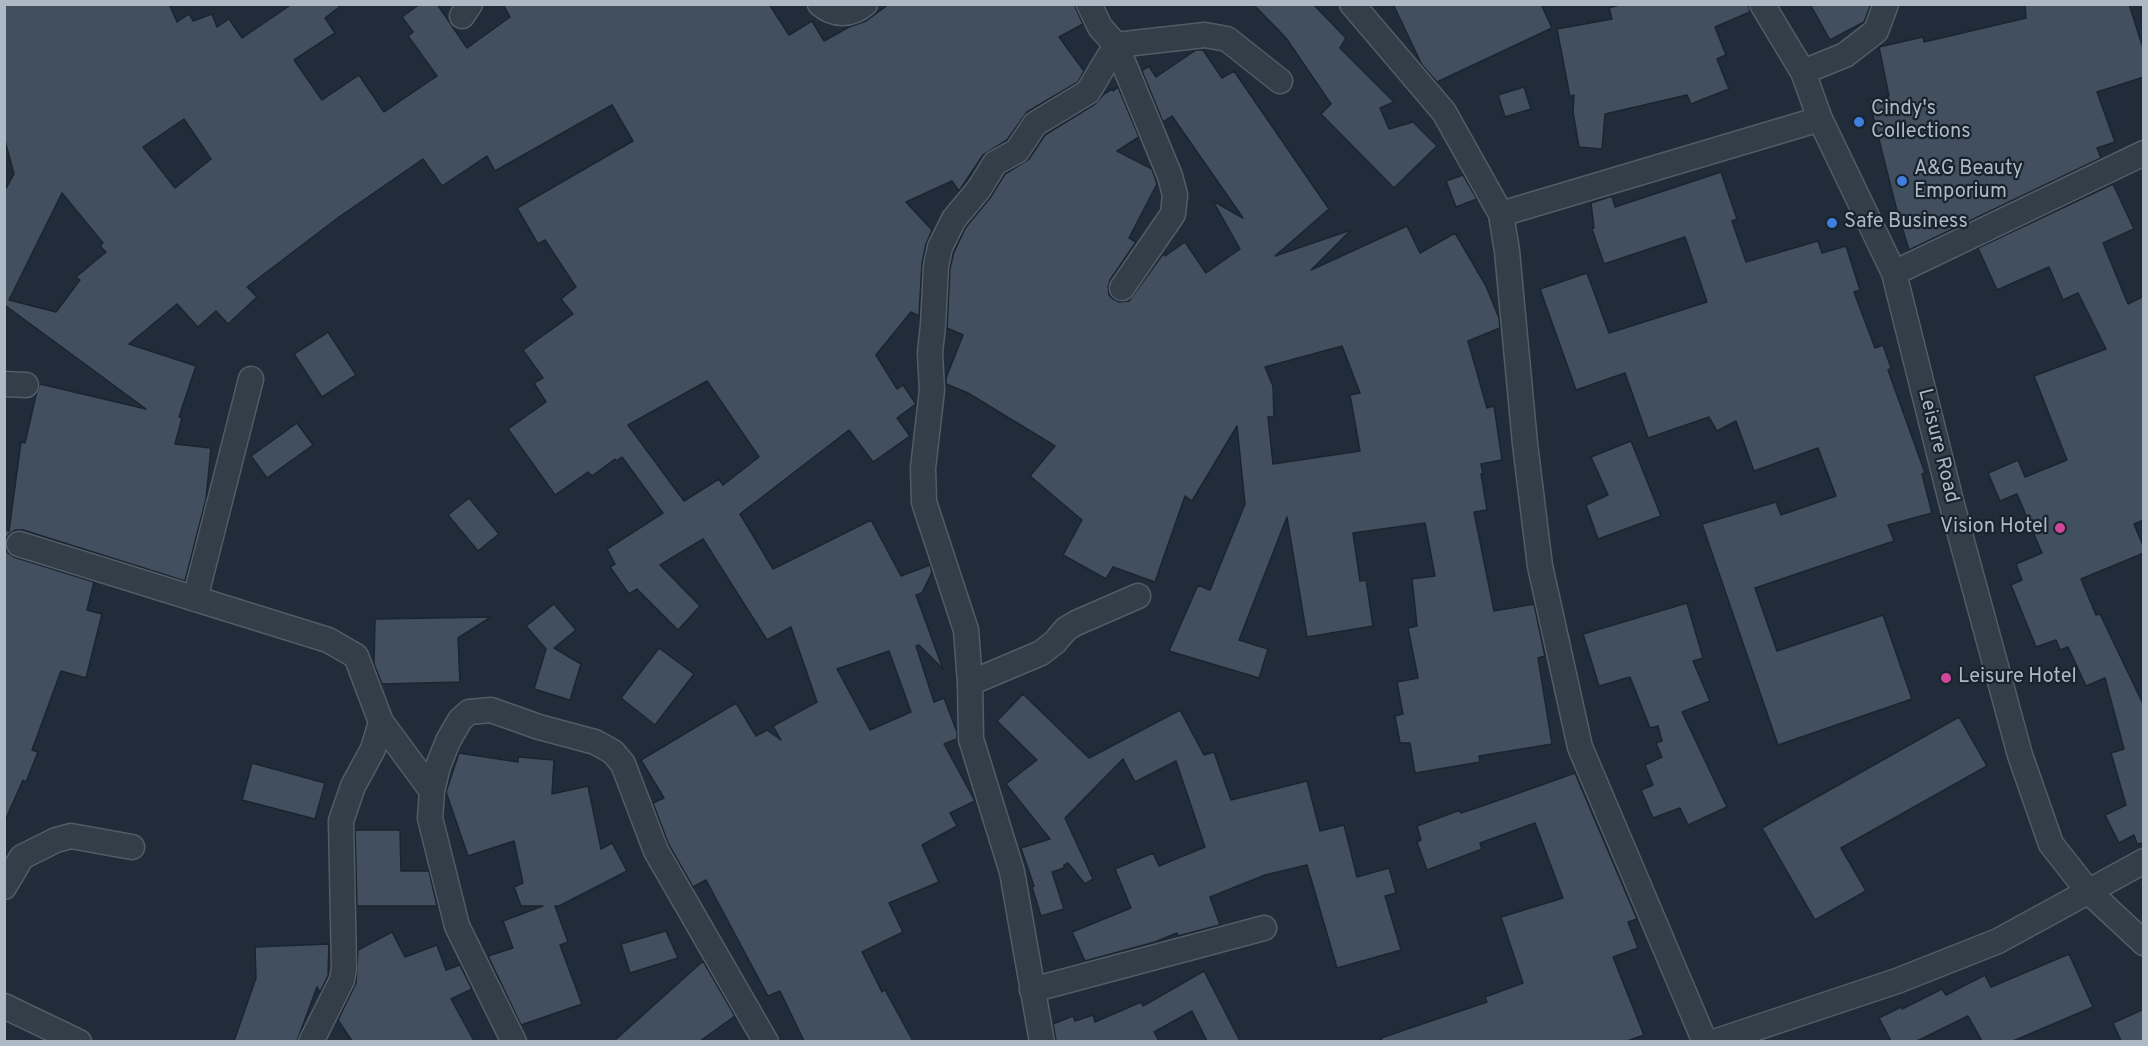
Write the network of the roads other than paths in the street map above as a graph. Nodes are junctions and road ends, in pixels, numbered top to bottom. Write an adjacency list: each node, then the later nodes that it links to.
1 (819, 4): 2 (street)
2 (865, 4)
3 (1089, 4): 7 (street)
4 (1353, 4): 12 (street)
5 (1762, 4): 8 (street, Leisure Road)
6 (1886, 4): 8 (street)
7 (1116, 45): 9 (street); 14 (street); 19 (street)
8 (1803, 72): 10 (street, Leisure Road)
9 (1280, 81)
10 (1820, 119): 12 (street); 13 (street, Leisure Road)
11 (2144, 153): 13 (street)
12 (1501, 214): 35 (street)
13 (1894, 273): 25 (street, Leisure Road)
14 (1122, 288)
15 (251, 379): 18 (street)
16 (19, 544): 18 (street)
17 (1138, 596): 19 (street)
18 (195, 599): 20 (street)
19 (970, 683): 28 (street)
20 (381, 722): 21 (street); 31 (street)
21 (432, 791): 32 (street); 33 (street)
22 (132, 848): 24 (street)
23 (2144, 861): 25 (street)
24 (4, 887)
25 (2088, 891): 27 (street, Leisure Road); 36 (street)
26 (1264, 928): 28 (street)
27 (2144, 943)
28 (1032, 990): 34 (street)
29 (4, 1006): 30 (street)
30 (79, 1041)
31 (310, 1041)
32 (514, 1041)
33 (766, 1041)
34 (1042, 1041)
35 (1705, 1041)
36 (1714, 1041)

